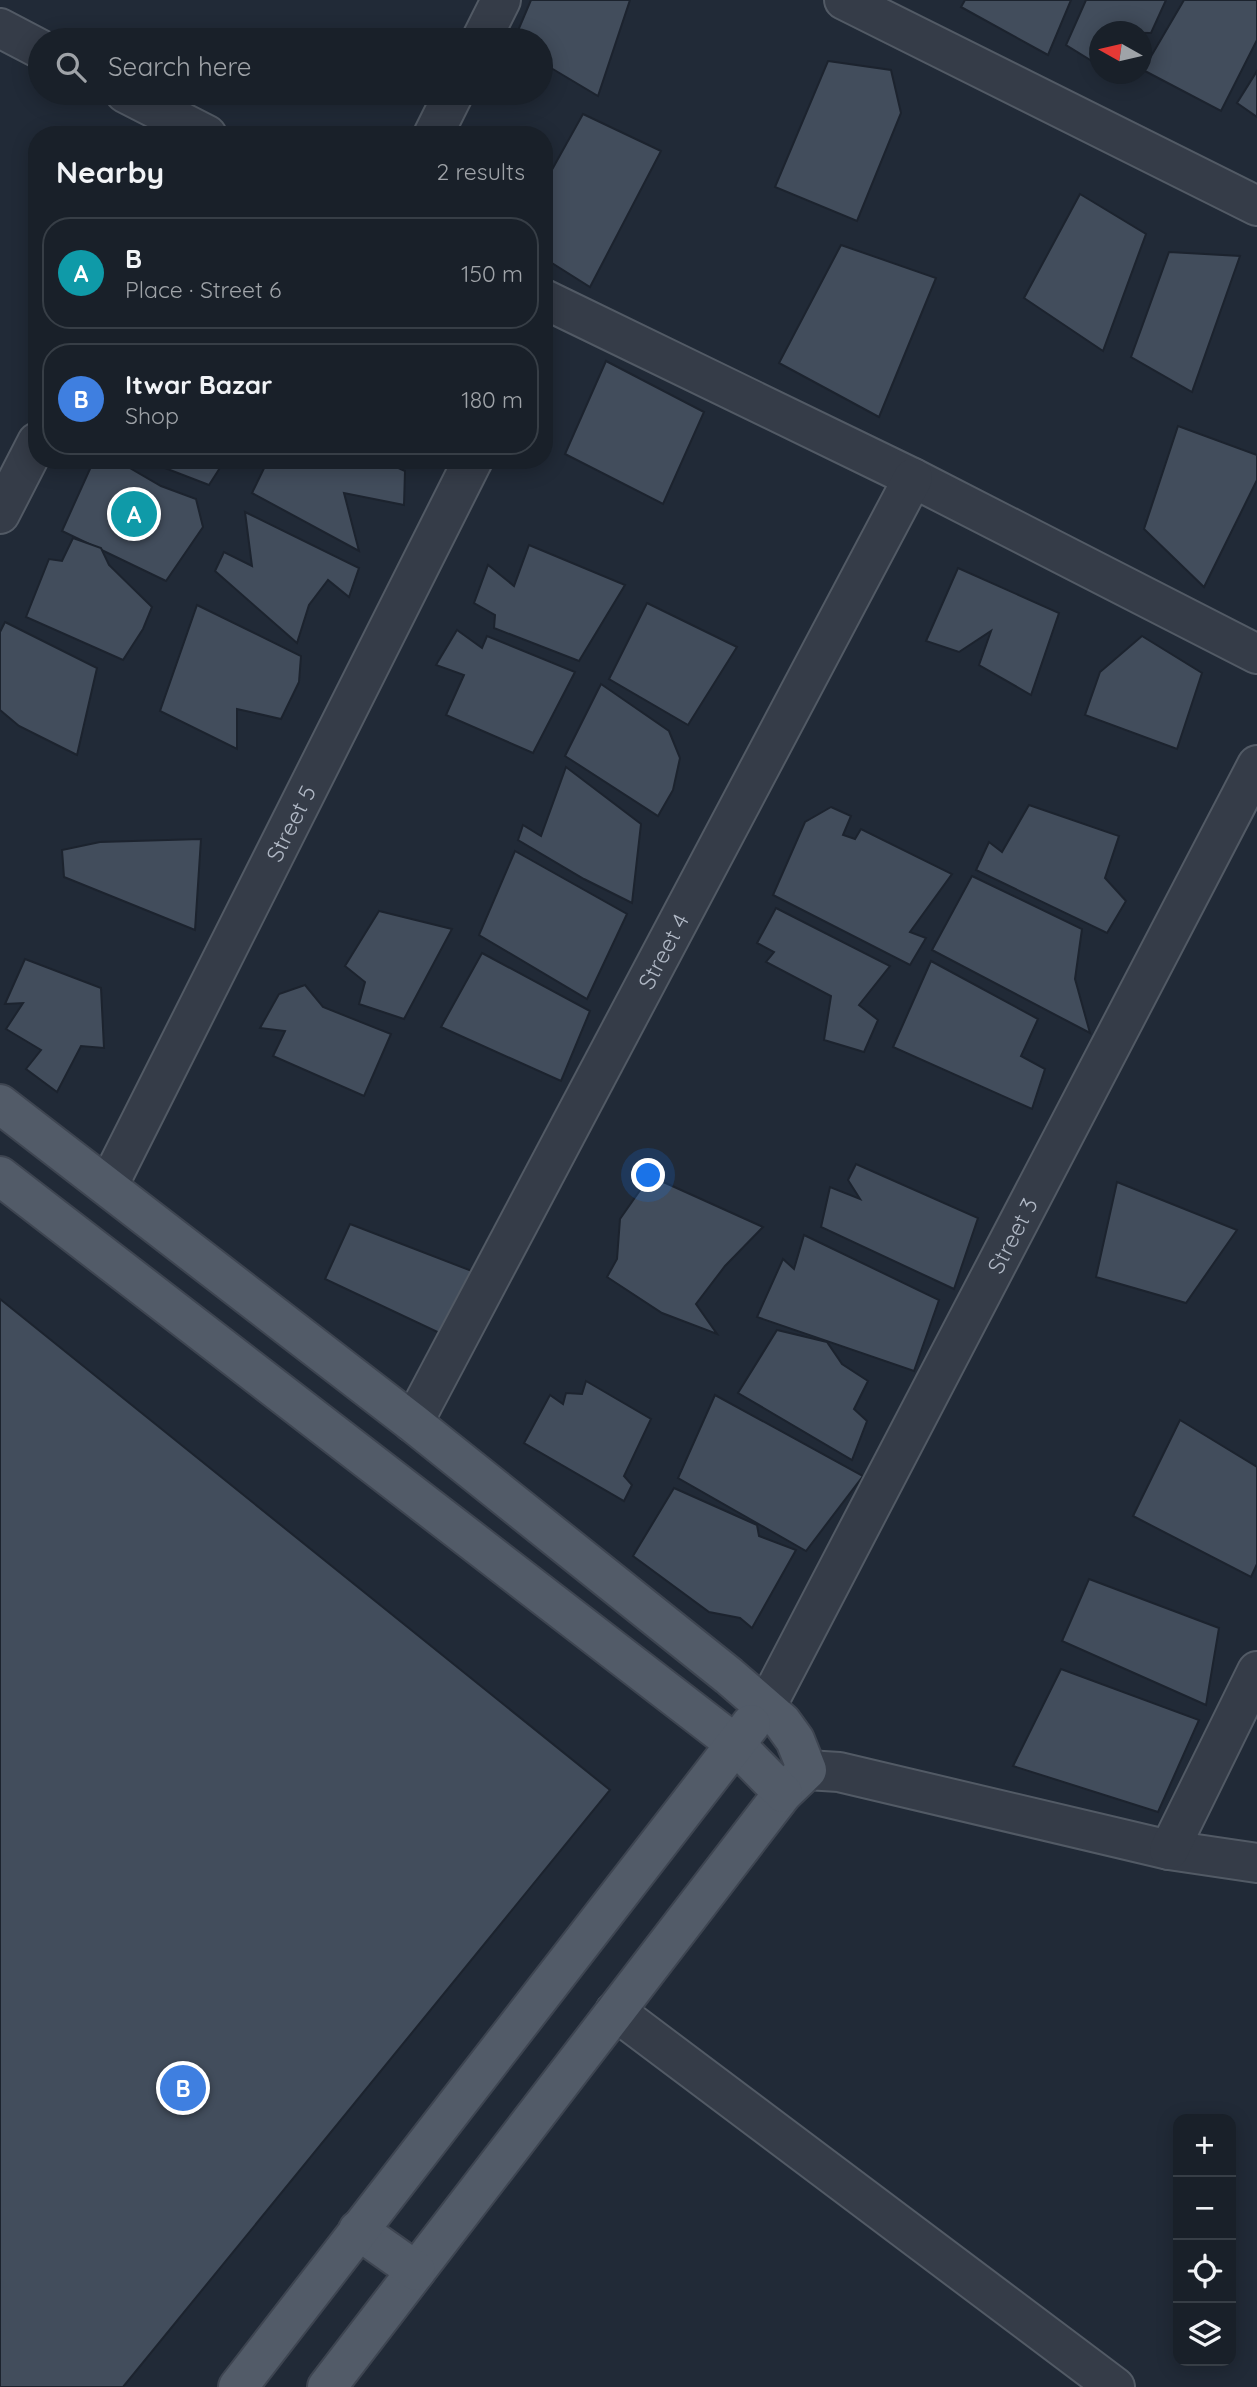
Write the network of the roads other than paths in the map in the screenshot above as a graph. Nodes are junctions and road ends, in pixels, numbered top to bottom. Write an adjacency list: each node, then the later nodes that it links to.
1 (501, 0): 4 (street)
2 (844, 0): 10 (street)
3 (0, 28): 5 (street)
4 (487, 28)
5 (28, 43)
6 (147, 105): 8 (street)
7 (448, 105): 9 (street)
8 (186, 126)
9 (438, 126)
10 (1257, 206)
11 (553, 310): 14 (street)
12 (28, 460): 15 (street)
13 (468, 469): 20 (street, Street 5)
14 (913, 478): 16 (street); 21 (street, Street 4)
15 (0, 514)
16 (1257, 654)
17 (1257, 765): 23 (street, Street 3)
18 (0, 1104): 20 (main road)
19 (0, 1175): 24 (main road)
20 (108, 1186): 21 (main road)
21 (414, 1423): 23 (main road)
22 (1257, 1671): 26 (street)
23 (766, 1707): 24 (main road); 25 (main road)
24 (734, 1743): 25 (main road); 29 (main road)
25 (795, 1782): 26 (street); 28 (main road)
26 (1170, 1850): 27 (street)
27 (1257, 1863)
28 (615, 2011): 30 (main road); 33 (street)
29 (358, 2230): 30 (main road); 31 (main road)
30 (416, 2271): 32 (main road)
31 (238, 2387)
32 (327, 2387)
33 (1115, 2387)

